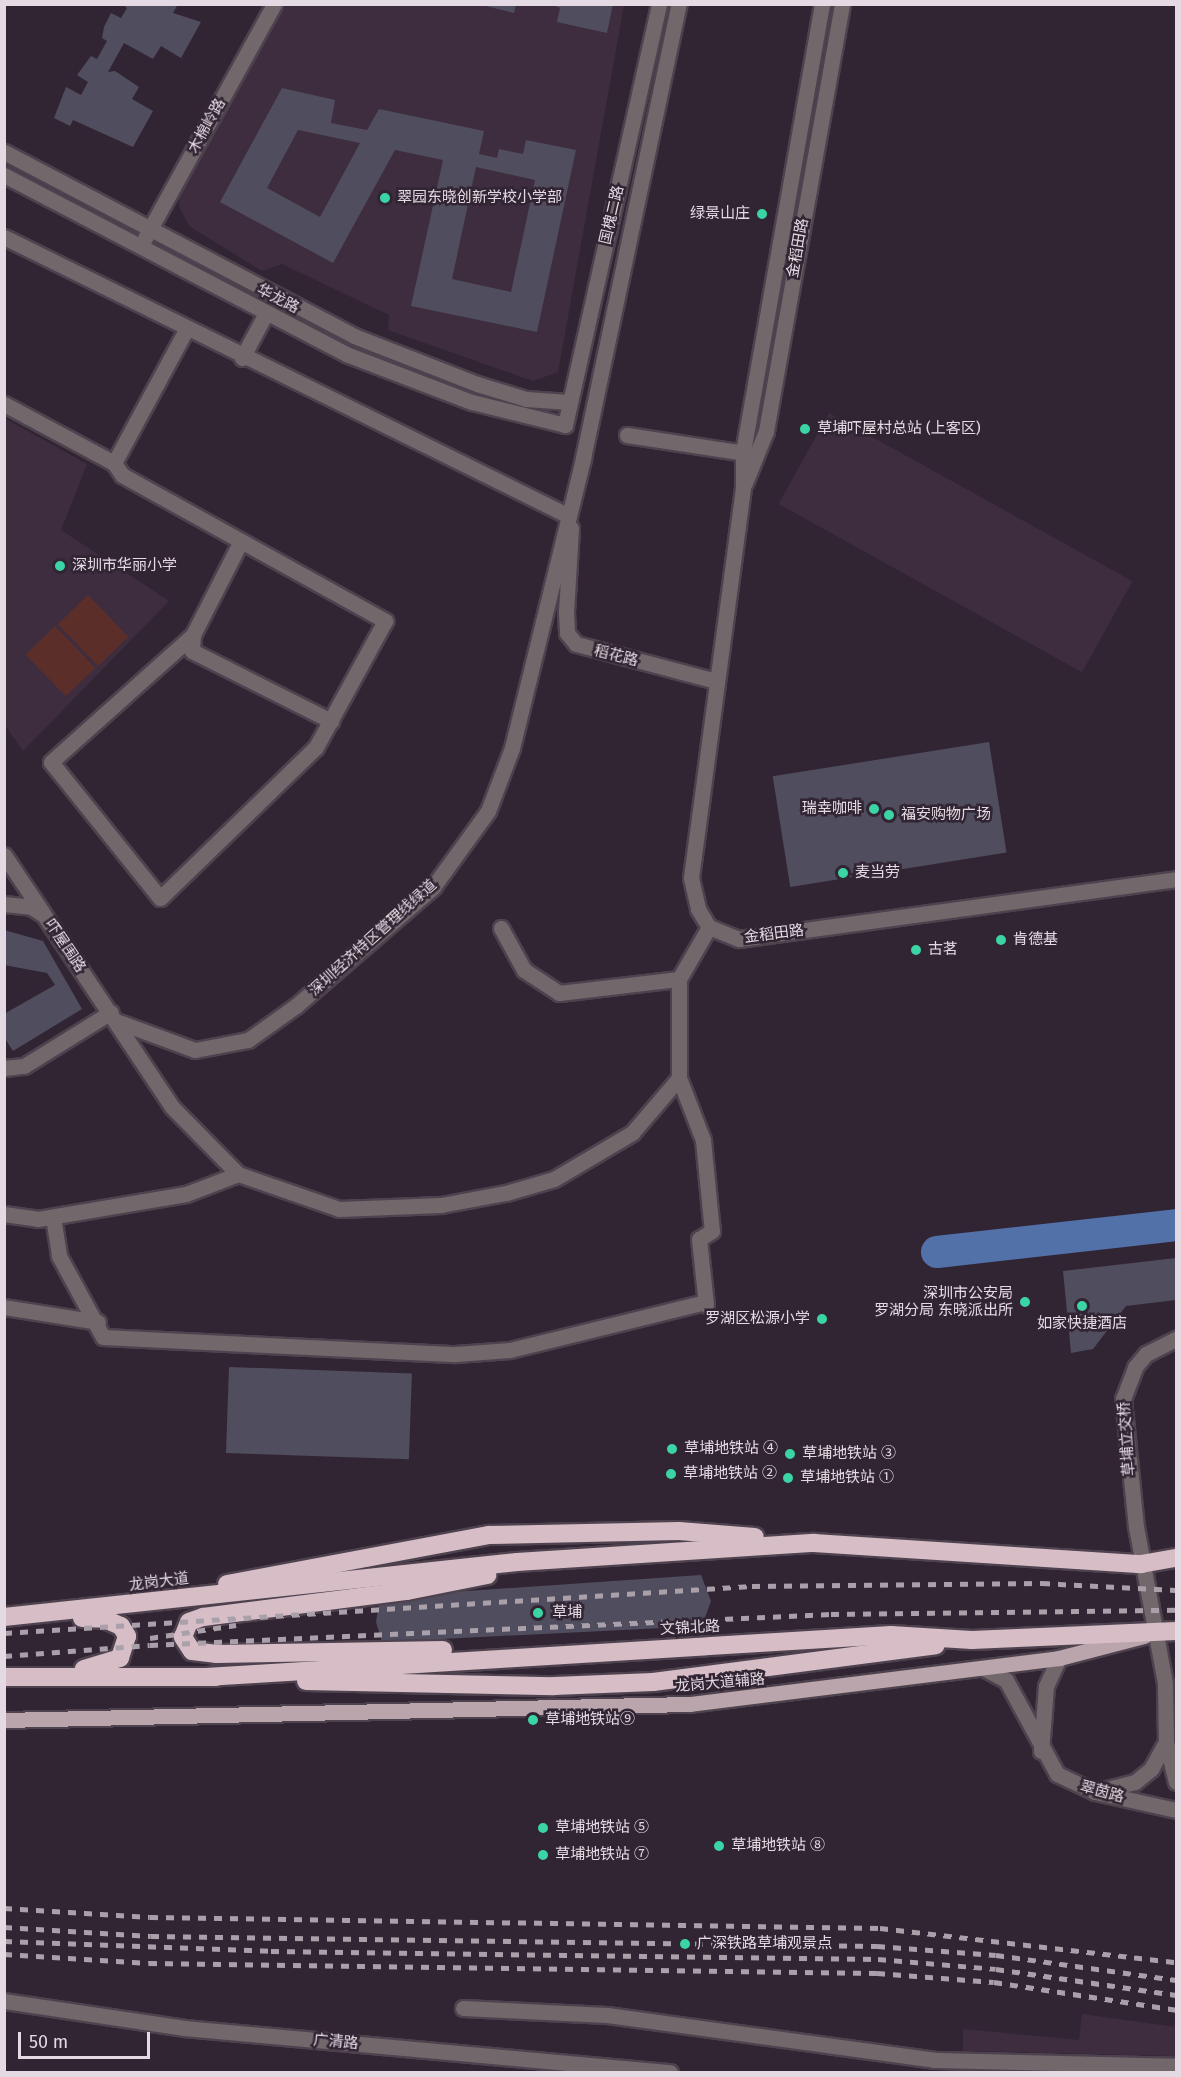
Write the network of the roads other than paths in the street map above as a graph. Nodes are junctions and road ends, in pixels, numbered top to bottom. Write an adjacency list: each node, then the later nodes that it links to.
1 (274, 4): 10 (street, 木棉岭路)
2 (659, 4): 6 (street, 国槐二路)
3 (679, 4): 7 (street)
4 (822, 4): 20 (street, 金稻田路)
5 (842, 4): 20 (street, 金稻田路)
6 (628, 146): 7 (street); 16 (street, 国槐二路)
7 (647, 149): 22 (street, 深圳经济特区管理线绿道)
8 (4, 152): 10 (street, 华龙路)
9 (4, 175): 12 (street, 华龙路)
10 (149, 230): 12 (street, 木棉岭路); 16 (street, 华龙路)
11 (4, 237): 14 (street)
12 (140, 248): 13 (street, 华龙路)
13 (265, 315): 15 (street); 18 (street, 华龙路)
14 (187, 328): 15 (street); 21 (street)
15 (242, 358): 22 (street)
16 (569, 402): 18 (street, 国槐二路)
17 (4, 404): 21 (street)
18 (565, 425)
19 (627, 435): 20 (street)
20 (750, 454): 25 (street, 金稻田路)
21 (114, 463): 23 (street)
22 (569, 516): 25 (street, 稻花路); 34 (street, 深圳经济特区管理线绿道)
23 (241, 542): 24 (street); 26 (street)
24 (193, 635): 26 (street); 26 (street)
25 (716, 681): 31 (street, 金稻田路)
26 (331, 721)
27 (4, 855): 30 (street)
28 (1176, 879): 31 (street, 金稻田路)
29 (4, 904): 30 (street, 吓屋围路)
30 (45, 915): 34 (street, 吓屋围路)
31 (709, 927): 33 (street)
32 (501, 928): 33 (street)
33 (679, 979): 36 (street)
34 (113, 1017): 35 (street); 37 (street, 吓屋围路)
35 (4, 1068)
36 (679, 1078): 37 (street); 41 (street)
37 (238, 1174): 39 (street)
38 (4, 1214): 39 (street)
39 (53, 1217): 41 (street)
40 (4, 1307): 41 (street)
41 (98, 1322)
42 (1176, 1339): 46 (street, 草埔立交桥)
43 (814, 1542): 44 (highway); 46 (highway); 47 (highway)
44 (574, 1558): 47 (highway, 龙岗大道); 53 (highway)
45 (1176, 1558): 46 (highway)
46 (1141, 1564): 50 (street, 草埔立交桥)
47 (181, 1596): 48 (highway, 龙岗大道)
48 (28, 1616): 49 (highway, 龙岗大道); 56 (highway)
49 (4, 1617)
50 (1156, 1631): 51 (highway, 文锦北路); 52 (highway, 文锦北路); 54 (main road, 龙岗大道辅路); 60 (street)
51 (1176, 1631)
52 (972, 1640): 53 (highway, 文锦北路); 58 (highway)
53 (597, 1651): 58 (highway, 文锦北路)
54 (1059, 1658): 55 (main road, 龙岗大道辅路); 61 (street)
55 (985, 1669): 59 (main road, 龙岗大道辅路); 61 (street, 翠茵路)
56 (59, 1674): 57 (highway); 58 (highway)
57 (4, 1677)
58 (206, 1677)
59 (4, 1720)
60 (1166, 1742): 62 (street); 63 (street)
61 (1041, 1751): 63 (street, 翠茵路)
62 (1176, 1782)
63 (1095, 1792): 64 (street, 翠茵路)
64 (1176, 1810)
65 (4, 2001): 68 (street, 广清路)
66 (463, 2008): 67 (street)
67 (1176, 2066)
68 (558, 2067): 69 (street, 广清路)
69 (670, 2073)

